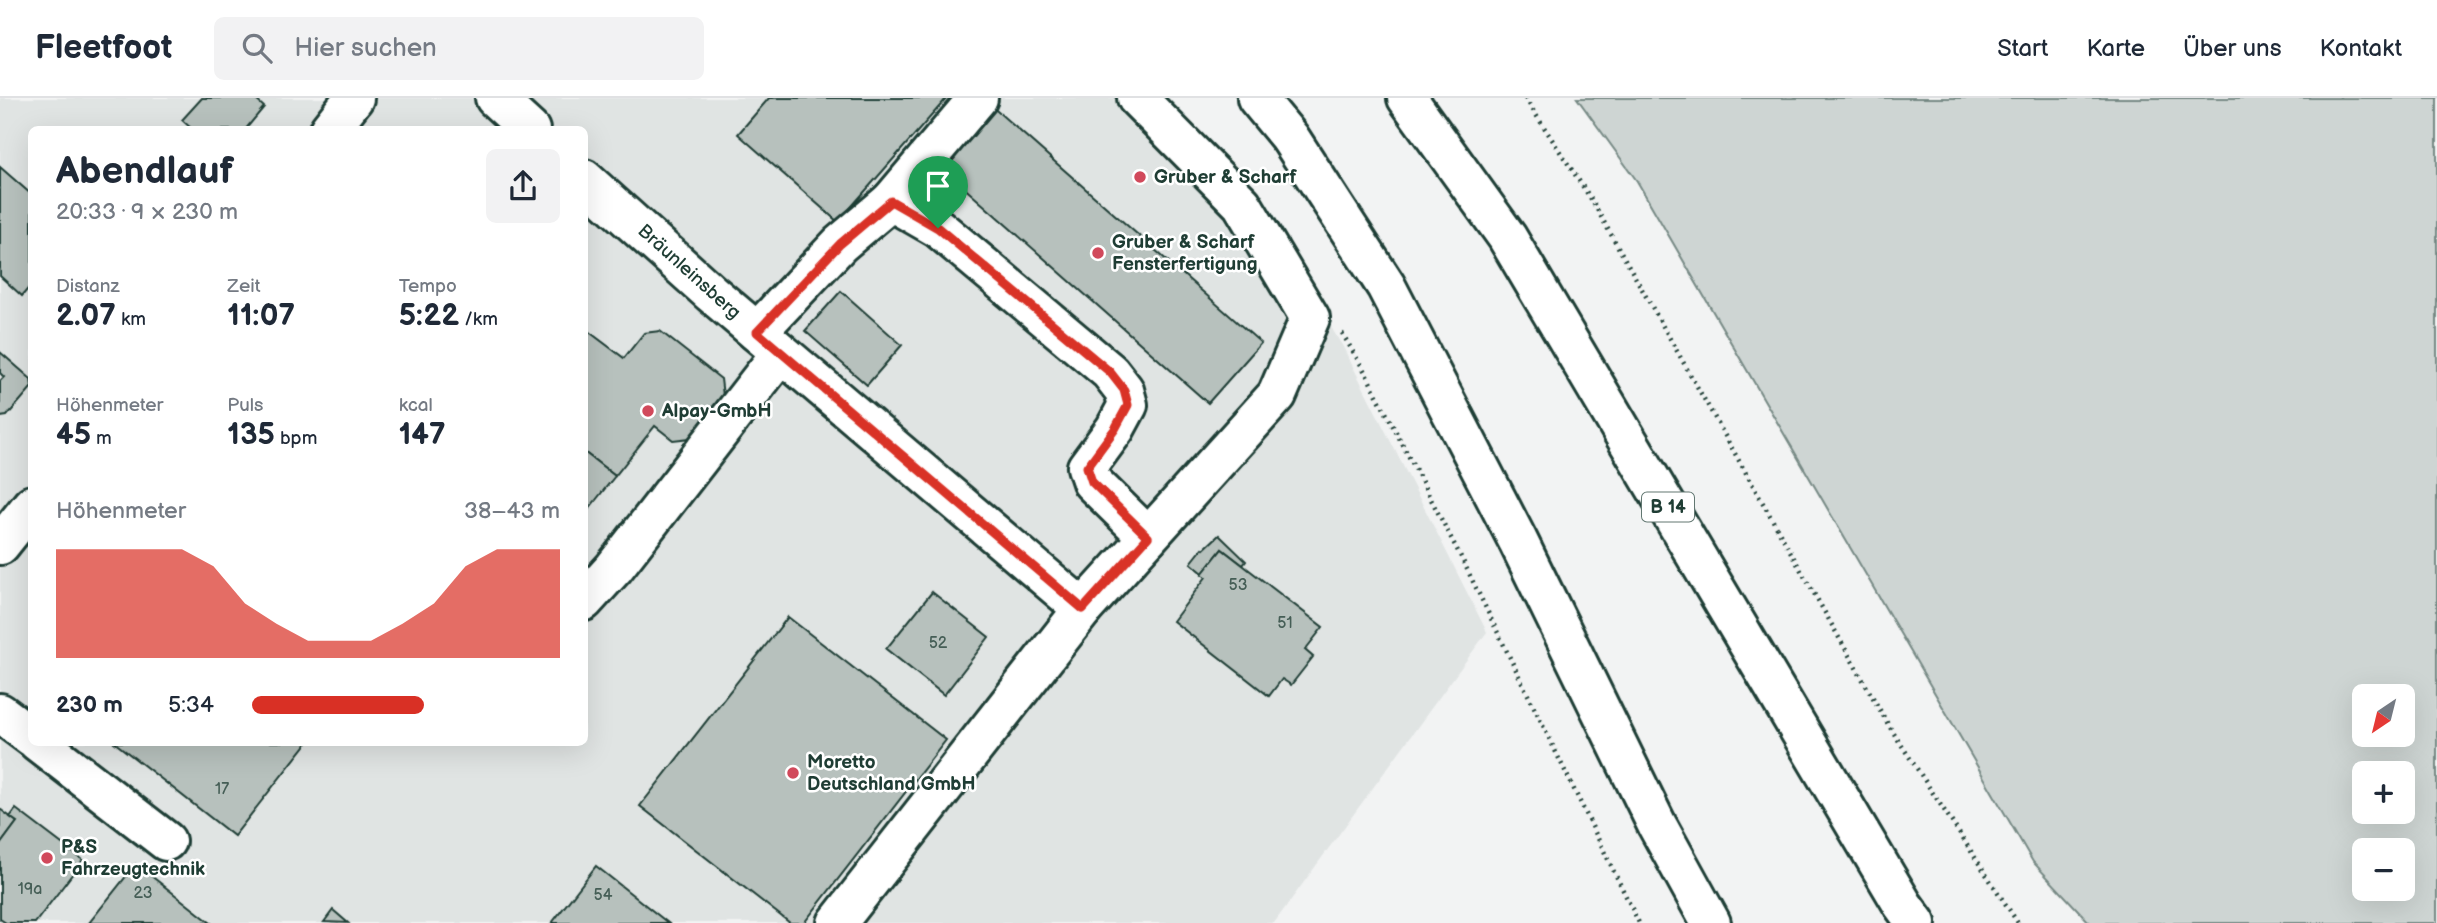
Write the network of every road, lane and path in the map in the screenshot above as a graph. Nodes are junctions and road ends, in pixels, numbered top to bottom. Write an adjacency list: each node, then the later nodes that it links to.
1 (354, 98): 8 (street)
2 (495, 98): 9 (street)
3 (978, 98): 11 (street)
4 (1137, 98): 15 (street)
5 (1257, 98): 25 (street)
6 (1407, 98): 26 (street, B 14)
7 (1525, 98): 27 (path)
8 (332, 126)
9 (526, 126)
10 (588, 183): 13 (street, Bräunleinsberg)
11 (891, 201): 13 (street); 15 (street)
12 (1338, 325): 24 (path)
13 (769, 342): 17 (street); 18 (street, Bräunleinsberg)
14 (28, 510): 16 (street)
15 (1148, 537): 18 (street)
16 (0, 545)
17 (588, 597)
18 (1083, 609): 23 (street)
19 (0, 713): 20 (street)
20 (28, 734)
21 (43, 746): 22 (street)
22 (166, 842)
23 (837, 923)
24 (1639, 923)
25 (1711, 923)
26 (1916, 923)
27 (2018, 923)

